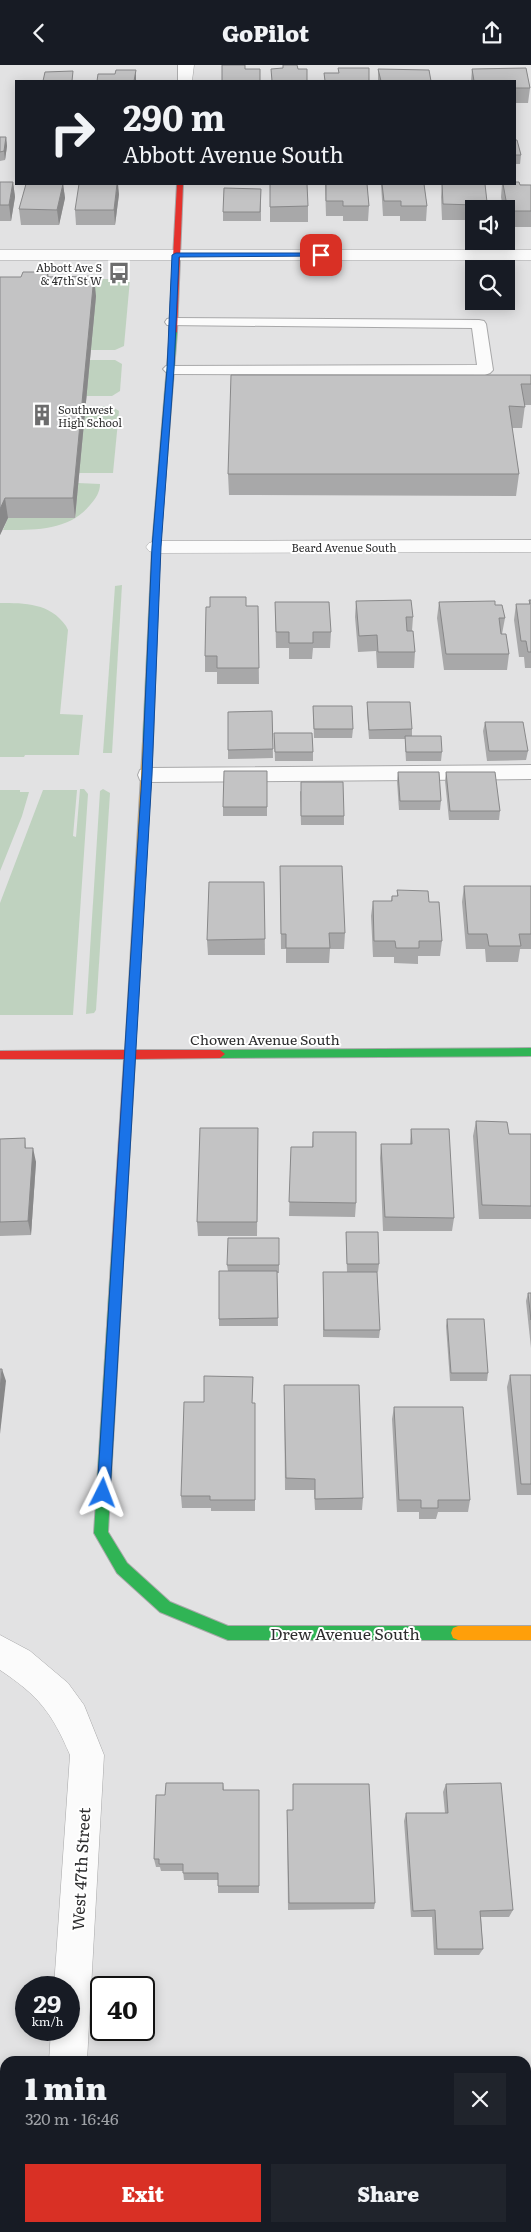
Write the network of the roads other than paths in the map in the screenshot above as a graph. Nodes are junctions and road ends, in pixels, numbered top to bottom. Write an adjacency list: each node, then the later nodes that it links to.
1 (186, 65): 2 (street)
2 (185, 80)
3 (180, 185): 5 (street)
4 (0, 255): 5 (street)
5 (176, 255): 6 (street); 7 (street)
6 (531, 255)
7 (172, 322): 8 (street); 8 (lane)
8 (171, 369): 10 (street)
9 (531, 545): 10 (street, Beard Avenue South)
10 (156, 547): 12 (street)
11 (531, 773): 12 (lane)
12 (147, 775): 14 (street)
13 (531, 1052): 14 (street, Chowen Avenue South)
14 (129, 1054): 15 (street, Chowen Avenue South); 16 (street, Drew Avenue South)
15 (0, 1055)
16 (531, 1633)
17 (0, 1652): 18 (street, West 47th Street)
18 (68, 2056)

